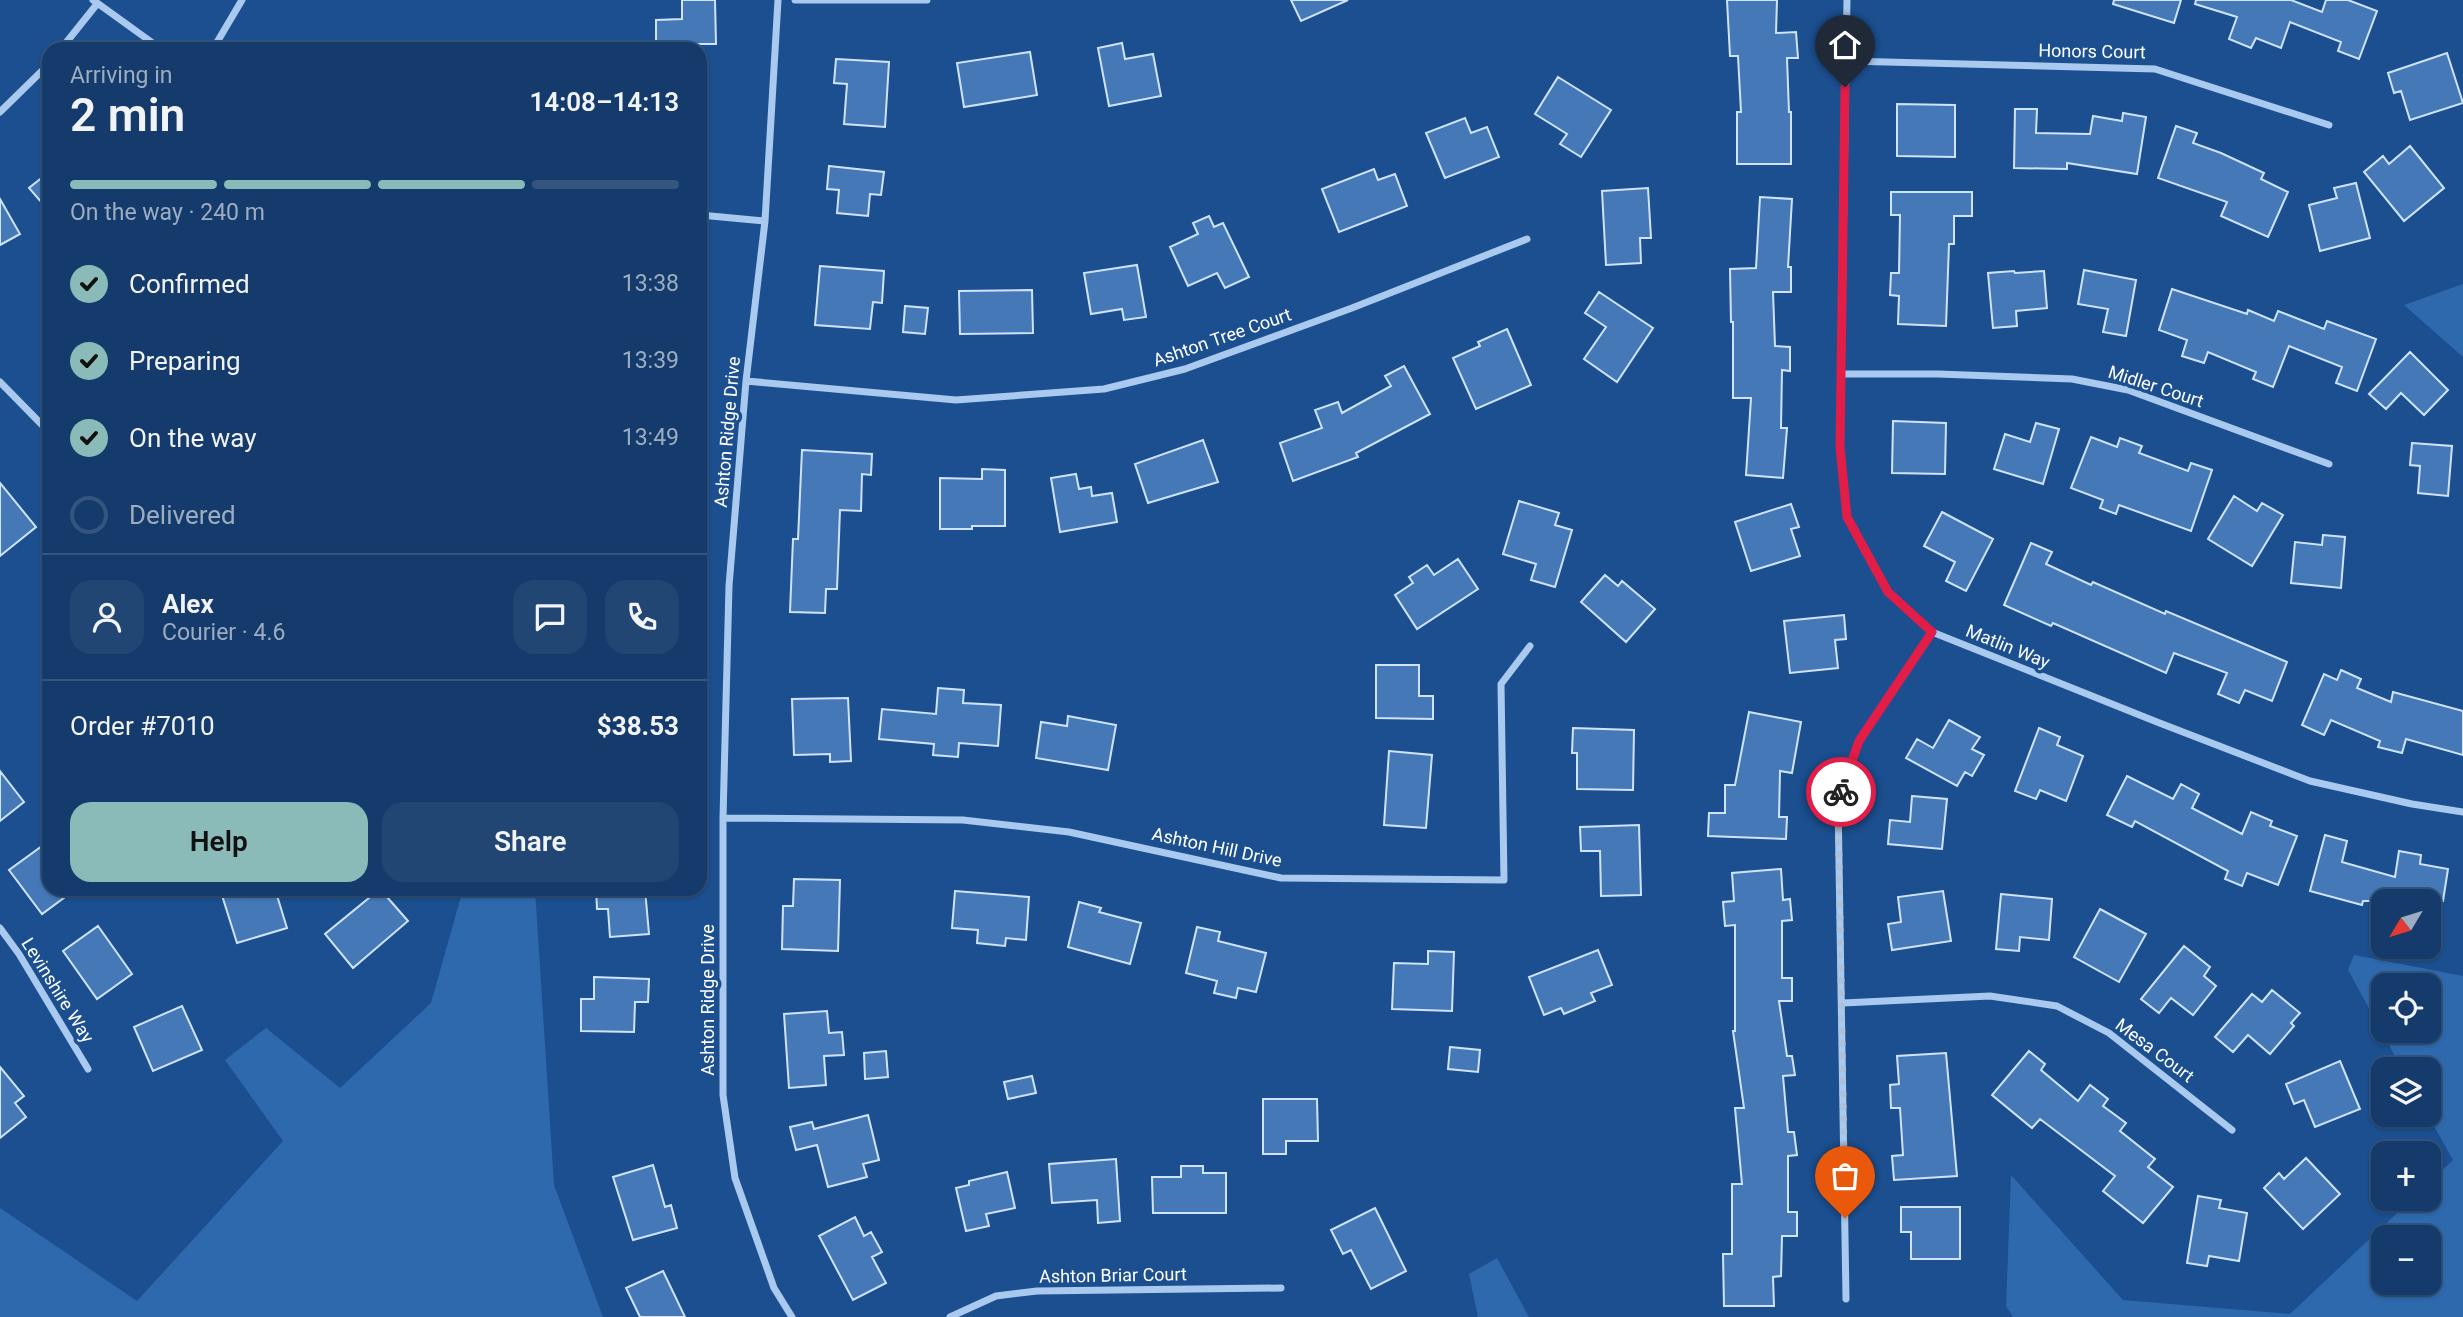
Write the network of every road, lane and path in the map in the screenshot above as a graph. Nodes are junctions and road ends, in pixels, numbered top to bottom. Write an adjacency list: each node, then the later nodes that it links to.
1 (242, 0): 9 (street)
2 (778, 0): 15 (street, Ashton Ridge Drive)
3 (795, 0): 4 (street)
4 (927, 0)
5 (1847, 0): 10 (street, Matlin Way)
6 (95, 2): 7 (street); 8 (street)
7 (66, 42)
8 (151, 42)
9 (217, 42)
10 (1846, 61): 13 (street, Honors Court); 17 (street, Matlin Way)
11 (42, 71): 12 (street)
12 (0, 112)
13 (2329, 125)
14 (707, 216): 15 (street)
15 (765, 222): 18 (street, Ashton Ridge Drive)
16 (1527, 239): 18 (street, Ashton Tree Court)
17 (1841, 374): 21 (street, Midler Court); 22 (street, Matlin Way)
18 (747, 381): 25 (street, Ashton Ridge Drive)
19 (0, 382): 20 (street)
20 (42, 425)
21 (2329, 464)
22 (1932, 632): 24 (street, Matlin Way); 27 (street)
23 (1530, 646): 25 (street, Ashton Hill Drive)
24 (2463, 812)
25 (723, 818): 32 (street, Ashton Ridge Drive)
26 (0, 928): 28 (street, Levinshire Way)
27 (1843, 1003): 29 (street, Mesa Court); 31 (street)
28 (88, 1069)
29 (2232, 1130)
30 (1281, 1288): 33 (street, Ashton Briar Court)
31 (1846, 1299)
32 (792, 1317)
33 (950, 1317)

